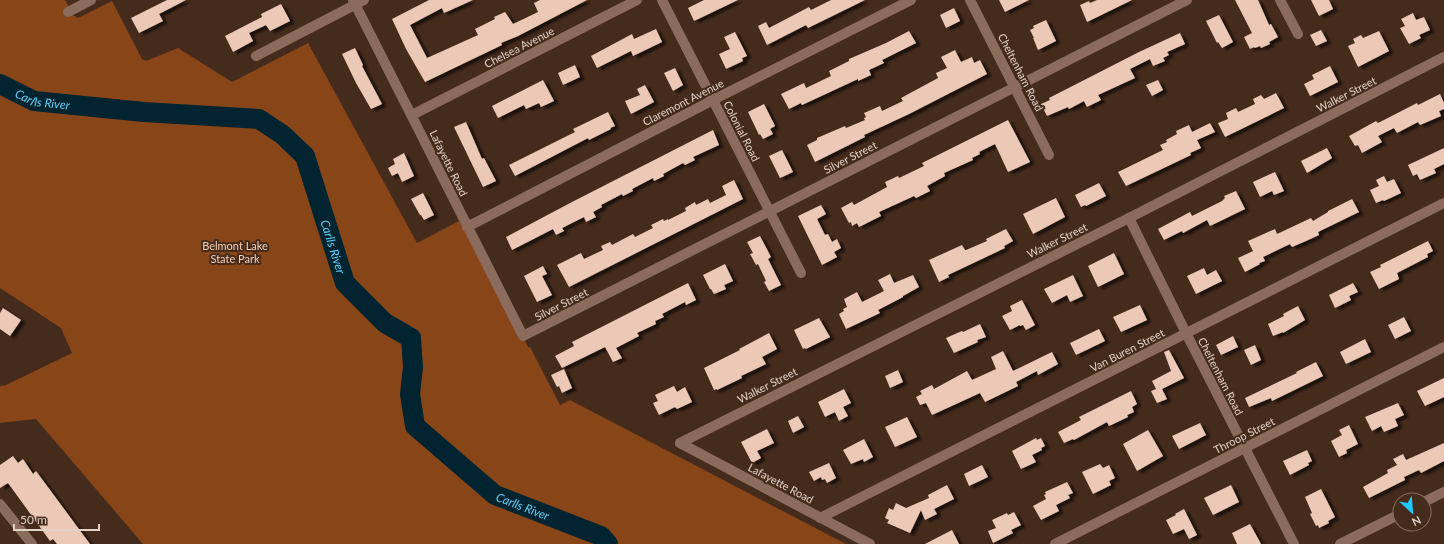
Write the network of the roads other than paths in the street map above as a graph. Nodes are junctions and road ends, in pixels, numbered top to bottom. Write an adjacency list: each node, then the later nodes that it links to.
1 (91, 0): 9 (street)
2 (637, 0): 15 (street, Chelsea Avenue)
3 (662, 0): 14 (street, Colonial Road)
4 (911, 0): 14 (street, Claremont Avenue)
5 (970, 0): 13 (street, Cheltenham Road)
6 (1187, 0): 13 (street, Silver Street)
7 (1280, 0): 10 (street)
8 (357, 2): 11 (street); 15 (street, Lafayette Road)
9 (68, 12)
10 (1298, 34)
11 (256, 56)
12 (1444, 57): 19 (street, Walker Street)
13 (1015, 86): 16 (street, Cheltenham Road); 18 (street, Silver Street)
14 (712, 100): 18 (street, Colonial Road); 20 (street, Claremont Avenue)
15 (412, 115): 20 (street, Lafayette Road)
16 (1049, 155)
17 (1444, 203): 22 (street, Van Buren Street)
18 (769, 212): 21 (street, Colonial Road); 23 (street, Silver Street)
19 (1129, 218): 22 (street, Cheltenham Road); 25 (street, Walker Street)
20 (467, 227): 23 (street, Lafayette Road)
21 (801, 274)
22 (1186, 333): 26 (street, Cheltenham Road); 30 (street, Van Buren Street)
23 (523, 336)
24 (1444, 347): 26 (street, Throop Street)
25 (680, 443): 30 (street, Lafayette Road)
26 (1244, 448): 34 (street, Throop Street); 35 (street, Cheltenham Road)
27 (1444, 492): 28 (street)
28 (1432, 498)
29 (0, 504): 32 (street)
30 (820, 518): 33 (street, Lafayette Road)
31 (1392, 518): 36 (street)
32 (32, 544)
33 (870, 544)
34 (1055, 544)
35 (1294, 544)
36 (1340, 544)

